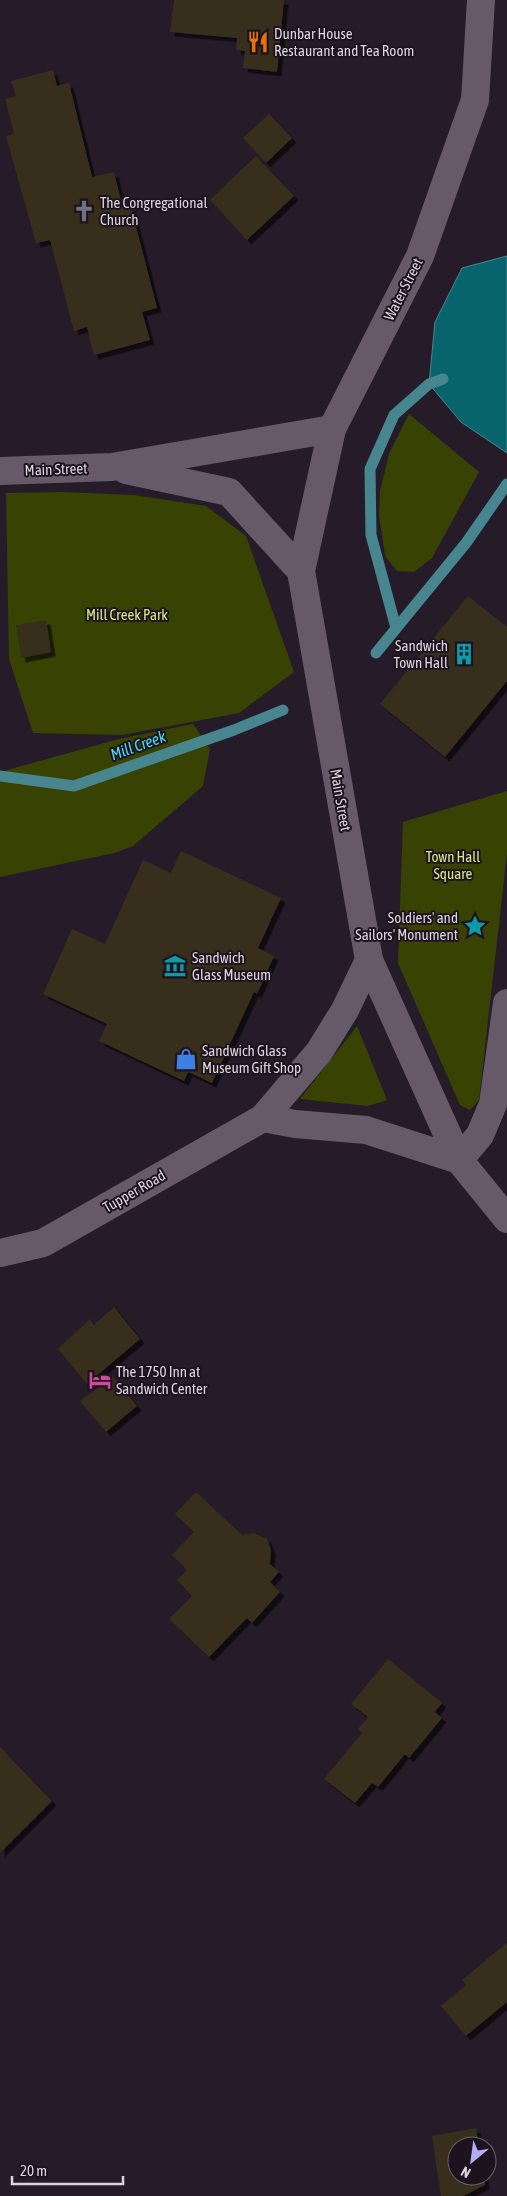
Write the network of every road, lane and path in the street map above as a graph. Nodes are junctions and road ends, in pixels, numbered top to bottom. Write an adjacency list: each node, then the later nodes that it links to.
1 (481, 0): 2 (main road, Water Street)
2 (332, 429): 3 (main road, Main Street); 5 (main road, Water Street)
3 (112, 467): 4 (main road, Main Street); 5 (main road, Main Street)
4 (0, 471)
5 (301, 571): 6 (main road, Main Street)
6 (369, 960): 8 (main road, Tupper Road); 9 (main road, Main Street)
7 (507, 1003): 9 (main road)
8 (262, 1118): 9 (main road); 11 (main road, Tupper Road)
9 (459, 1160): 10 (main road, Main Street)
10 (507, 1219)
11 (0, 1253)

